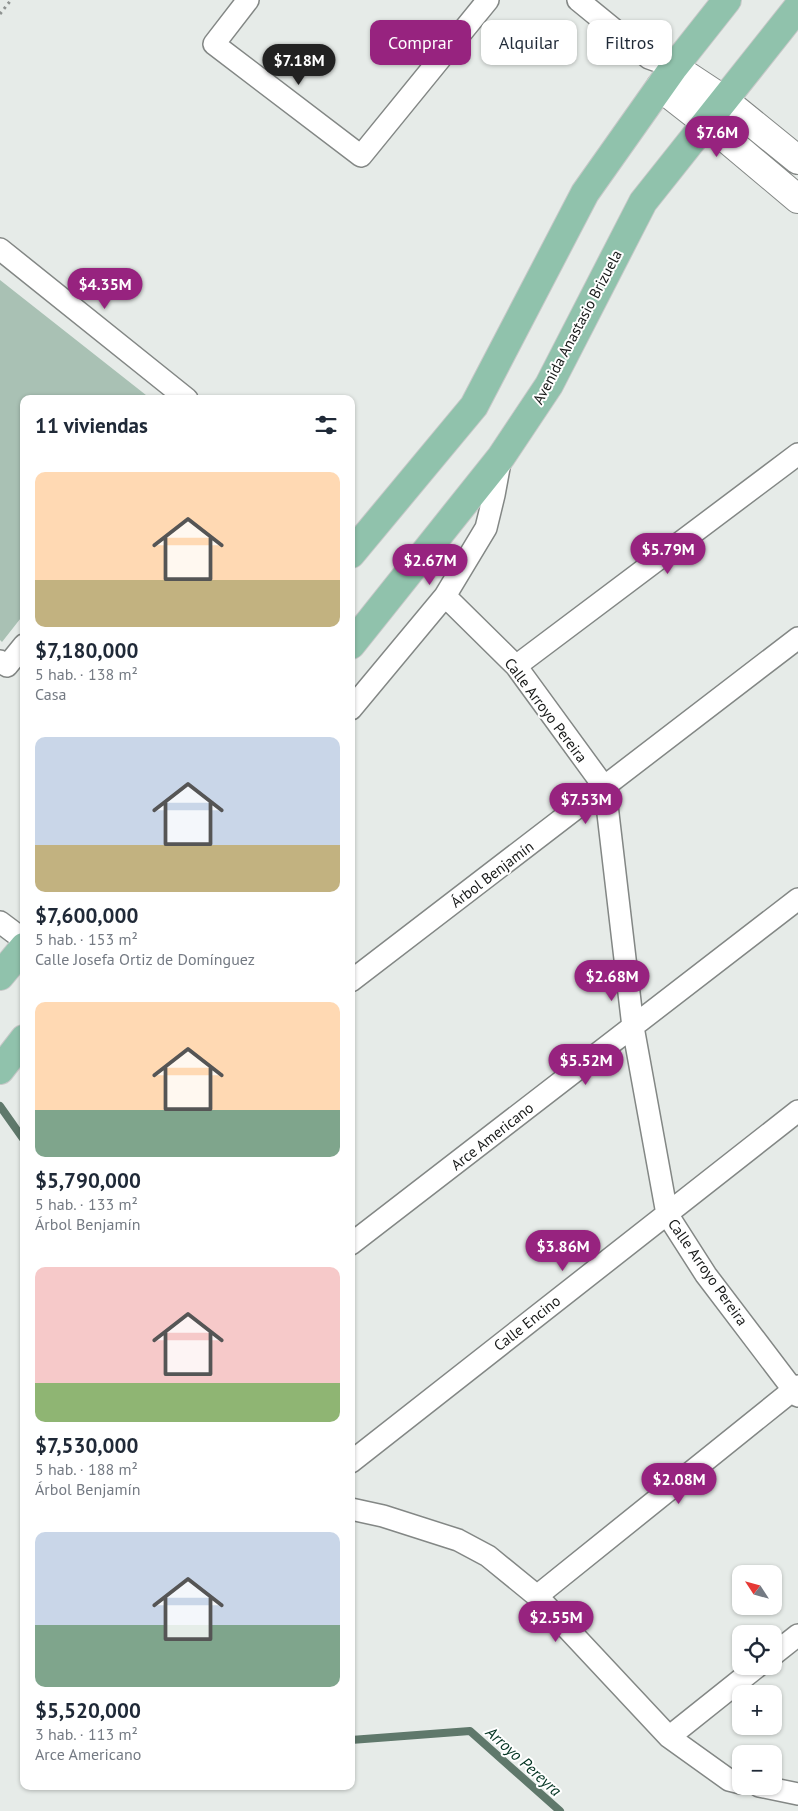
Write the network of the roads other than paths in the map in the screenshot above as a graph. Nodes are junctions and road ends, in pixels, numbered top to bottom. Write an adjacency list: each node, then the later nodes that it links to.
1 (248, 0): 2 (street)
2 (488, 0)
3 (578, 0): 6 (street)
4 (727, 0): 6 (main road)
5 (798, 7): 7 (main road, Avenida Anastasio Brizuela)
6 (661, 71): 7 (street); 8 (street); 15 (main road)
7 (724, 100): 8 (main road, Avenida Anastasio Brizuela); 9 (street)
8 (707, 123): 10 (street); 14 (main road, Avenida Anastasio Brizuela)
9 (798, 160)
10 (798, 199)
11 (0, 250): 12 (street)
12 (182, 395)
13 (798, 454): 21 (street)
14 (501, 457): 16 (street); 18 (main road, Avenida Anastasio Brizuela)
15 (355, 549)
16 (445, 596): 21 (street, Calle Arroyo Pereira); 22 (street)
17 (798, 638): 23 (street, Árbol Benjamín)
18 (355, 641)
19 (20, 650): 20 (street)
20 (0, 660)
21 (516, 666): 23 (street, Calle Arroyo Pereira)
22 (355, 704)
23 (605, 788): 29 (street, Árbol Benjamín); 30 (street, Calle Arroyo Pereira)
24 (798, 899): 30 (street, Arce Americano)
25 (0, 922): 26 (street)
26 (20, 937)
27 (20, 952): 28 (main road)
28 (0, 976)
29 (355, 978)
30 (633, 1027): 34 (street, Calle Arroyo Pereira); 35 (street, Arce Americano)
31 (20, 1044): 32 (main road)
32 (0, 1070)
33 (798, 1111): 34 (street, Calle Encino)
34 (667, 1214): 36 (street, Calle Arroyo Pereira); 37 (street, Calle Encino)
35 (355, 1241)
36 (796, 1390): 39 (street)
37 (355, 1459)
38 (355, 1511): 39 (street)
39 (537, 1596): 43 (street)
40 (798, 1635): 41 (street)
41 (782, 1648)
42 (747, 1675): 43 (street)
43 (669, 1737): 44 (street)
44 (732, 1781)
45 (782, 1791): 46 (street)
46 (798, 1794)

